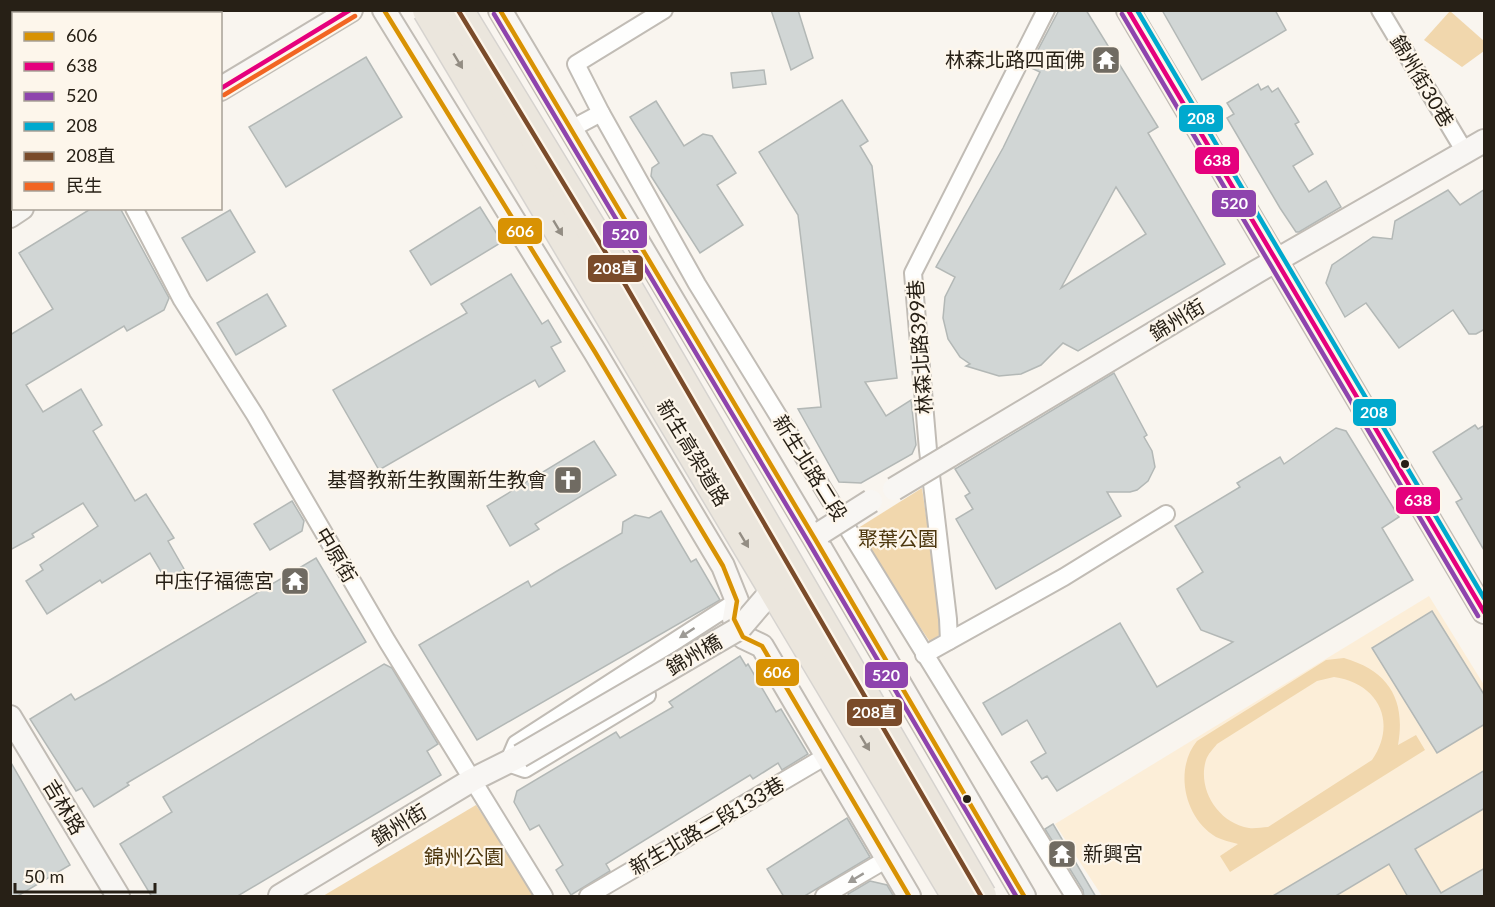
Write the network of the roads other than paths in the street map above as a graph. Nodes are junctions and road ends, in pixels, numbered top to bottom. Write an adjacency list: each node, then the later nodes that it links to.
1 (351, 10): 10 (street)
2 (384, 10): 20 (street)
3 (428, 10): 36 (highway, 新生高架道路, one-way to 36, bridge)
4 (458, 10): 37 (highway, 新生高架道路, bridge)
5 (500, 10): 12 (street, 新生北路二段)
6 (664, 10): 11 (street, 新生北路二段)
7 (1046, 10): 23 (street, 林森北路399巷)
8 (1128, 10): 16 (street)
9 (1380, 10): 14 (street, 錦州街30巷)
10 (222, 88)
11 (601, 113): 12 (street); 24 (street, 新生北路二段)
12 (572, 129): 19 (street, 新生北路二段)
13 (1485, 141): 14 (street, 錦州街)
14 (1465, 152): 16 (street, 錦州街)
15 (135, 210): 28 (street, 中原街)
16 (1277, 260): 17 (street, 錦州街, bridge); 21 (street)
17 (871, 501): 19 (street, 錦州橋, bridge)
18 (1166, 514): 23 (street)
19 (819, 536): 27 (street, 錦州橋, bridge); 38 (street, 新生北路二段)
20 (737, 602): 22 (street); 27 (street, one-way to 27)
21 (1485, 612)
22 (743, 637): 26 (street); 27 (street)
23 (949, 641): 24 (street)
24 (924, 655): 39 (street, 新生北路二段)
25 (10, 717): 31 (street, 吉林路)
26 (826, 756): 29 (street); 33 (street, 新生北路二段133巷)
27 (514, 760): 28 (street, 錦州街)
28 (472, 780): 30 (street, 錦州街); 32 (street, 中原街)
29 (887, 859): 34 (street, one-way to 34); 35 (street)
30 (282, 896)
31 (118, 897)
32 (544, 897)
33 (588, 897)
34 (824, 897)
35 (909, 897)
36 (957, 897)
37 (981, 897)
38 (1024, 897)
39 (1074, 897)

